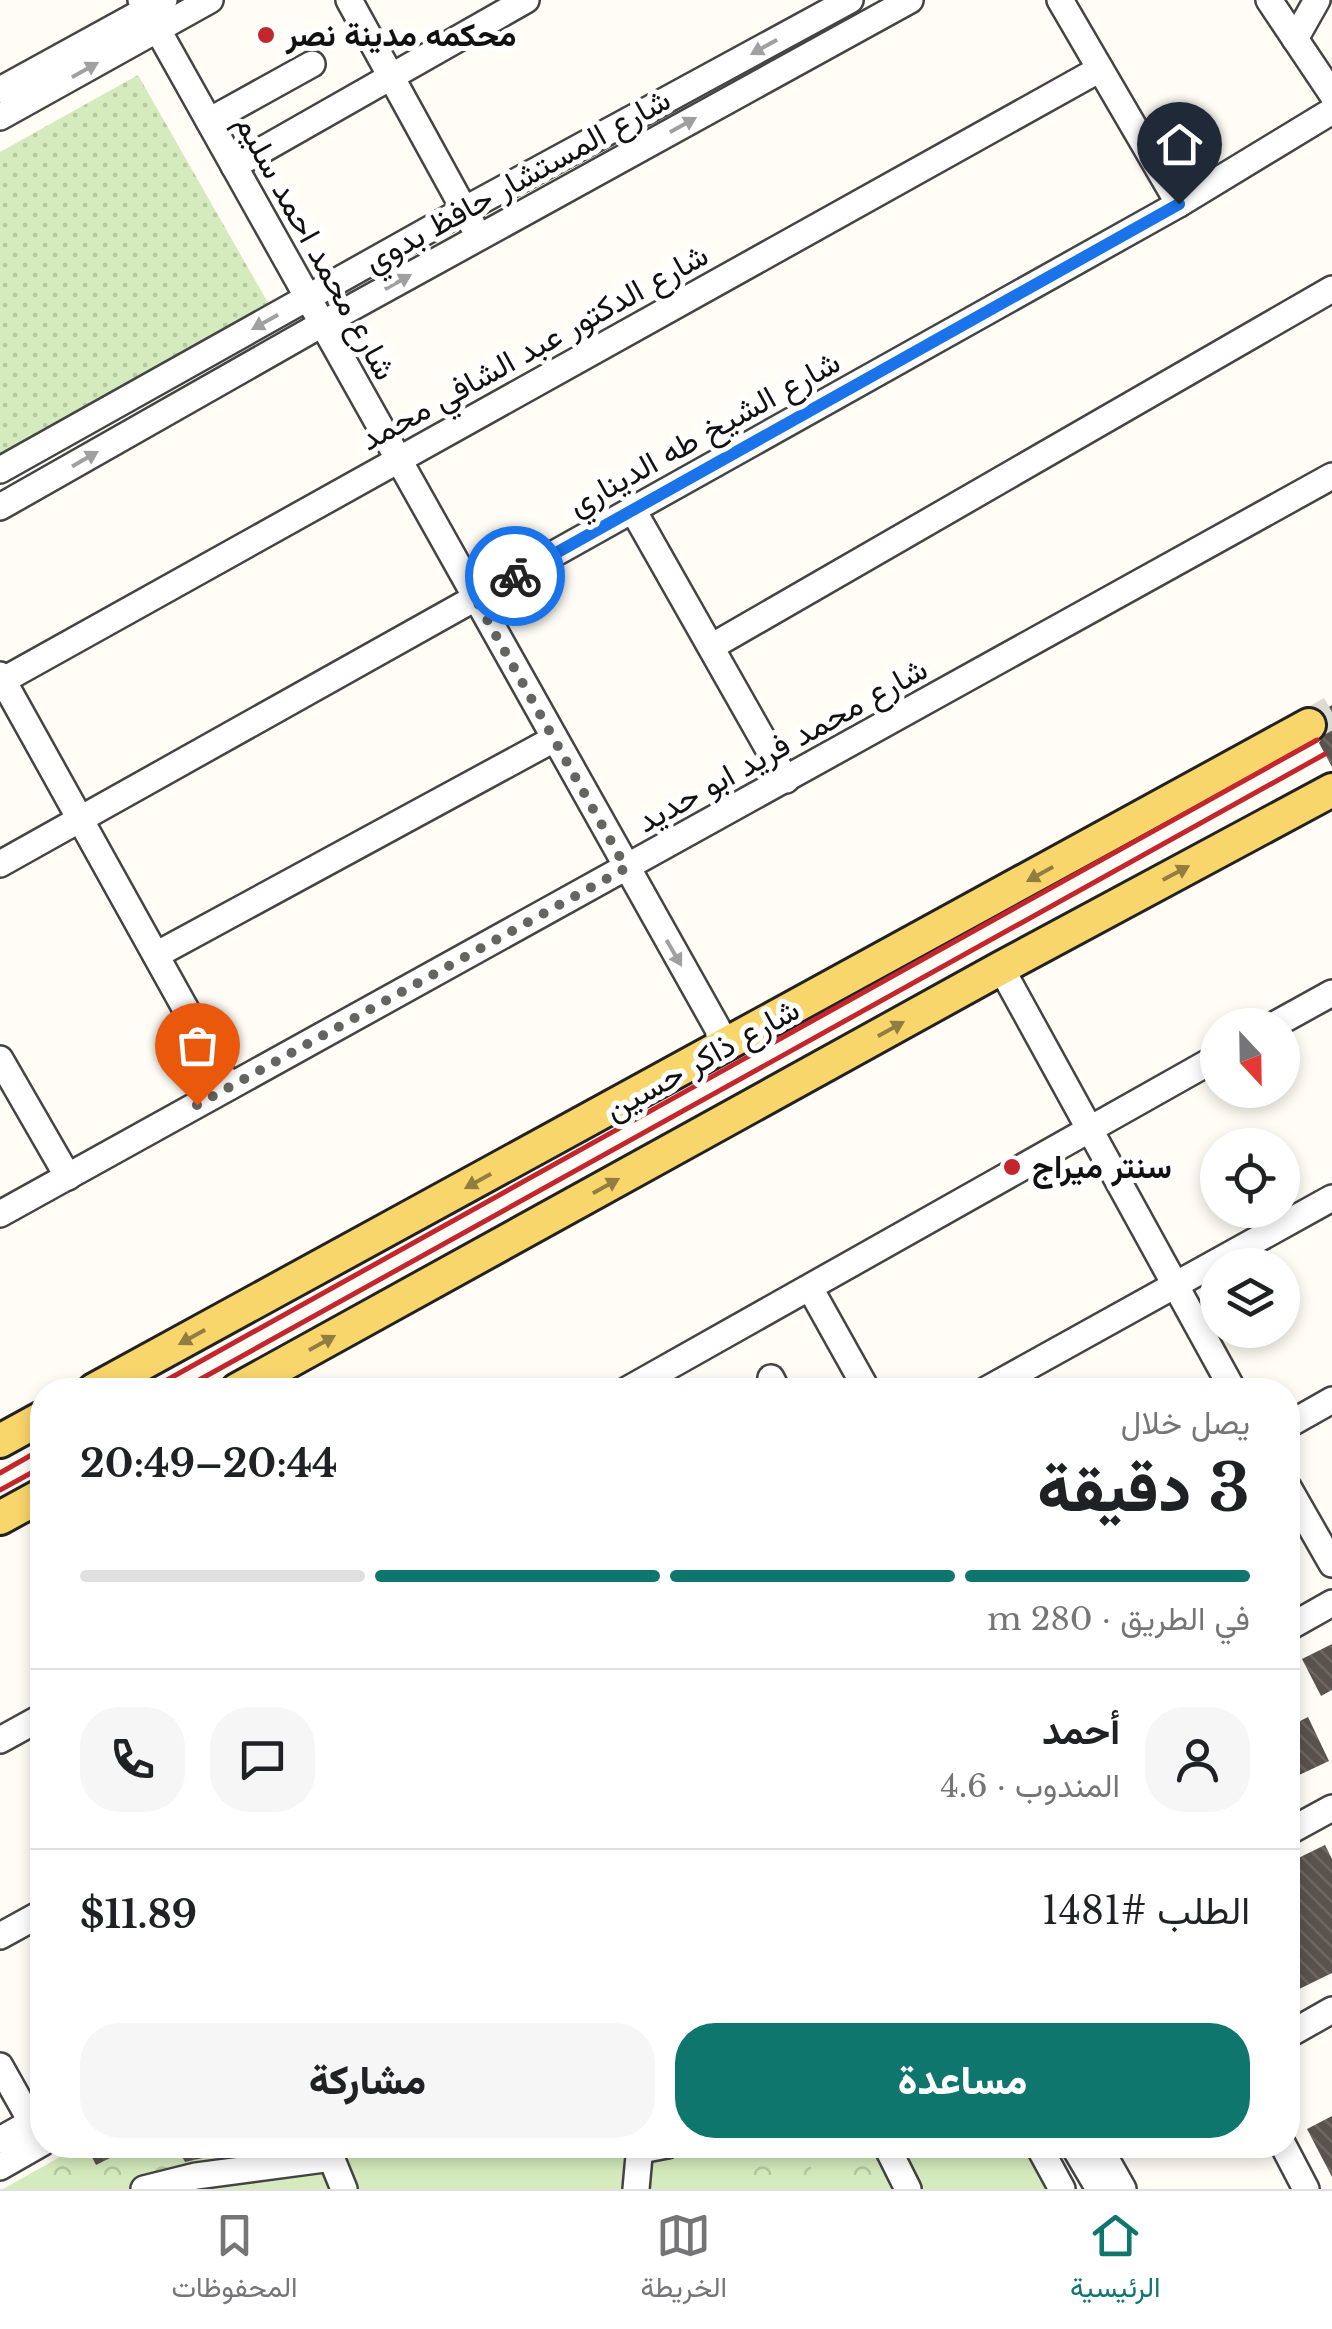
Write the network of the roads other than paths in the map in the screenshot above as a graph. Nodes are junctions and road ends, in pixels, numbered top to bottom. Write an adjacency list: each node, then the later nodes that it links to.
1 (210, 0): 9 (street)
2 (350, 0): 13 (street)
3 (526, 0): 13 (street)
4 (850, 0): 21 (street, شارع المستشار حافظ بدوي, one-way to 21)
5 (910, 0): 22 (street, شارع المستشار حافظ بدوي, one-way to 5)
6 (1060, 0): 12 (street)
7 (1269, 0): 10 (street)
8 (1317, 0): 10 (street)
9 (152, 10): 14 (street); 17 (street, one-way to 9); 18 (street, شارع محمد احمد سليم)
10 (1294, 39): 15 (street)
11 (312, 64): 18 (street)
12 (1100, 69): 20 (street); 26 (street, شارع الدكتور عبد الشافي محمد)
13 (390, 77): 19 (street); 21 (street)
14 (0, 90)
15 (1332, 94)
16 (1332, 112): 20 (street, شارع الشيخ طه الديناري)
17 (0, 117)
18 (208, 121): 19 (street, شارع محمد احمد سليم)
19 (234, 166): 24 (street, شارع محمد احمد سليم)
20 (1179, 204): 30 (street, شارع الشيخ طه الديناري)
21 (464, 210): 22 (street); 24 (street, شارع المستشار حافظ بدوي)
22 (479, 238): 25 (street, شارع المستشار حافظ بدوي, one-way to 22)
23 (1332, 289): 32 (street)
24 (308, 298): 25 (street, شارع محمد احمد سليم); 27 (street, شارع المستشار حافظ بدوي, one-way to 27)
25 (322, 324): 26 (street, شارع محمد احمد سليم); 29 (street, شارع المستشار حافظ بدوي, one-way to 25)
26 (398, 460): 31 (street, شارع محمد احمد سليم); 33 (street, شارع الدكتور عبد الشافي محمد)
27 (0, 470)
28 (1332, 476): 36 (street, شارع محمد فريد ابو حديد)
29 (0, 507)
30 (633, 510): 31 (street, شارع الشيخ طه الديناري); 32 (street)
31 (475, 598): 35 (street, شارع محمد احمد سليم); 38 (street, شارع الشيخ طه الديناري)
32 (711, 647): 36 (street)
33 (1, 679): 38 (street)
34 (1309, 725): 45 (main road, شارع ذاكر حسين, one-way to 45)
35 (554, 739): 40 (street, شارع محمد احمد سليم); 41 (street)
36 (786, 780): 40 (street, شارع محمد فريد ابو حديد)
37 (1332, 790): 42 (main road, شارع ذاكر حسين, one-way to 37)
38 (80, 820): 39 (street, شارع الشيخ طه الديناري); 41 (street)
39 (0, 864)
40 (626, 868): 45 (street, شارع محمد احمد سليم, one-way to 45); 48 (street, شارع محمد فريد ابو حديد)
41 (156, 955): 48 (street)
42 (1001, 968): 49 (street); 56 (main road, شارع ذاكر حسين, one-way to 42)
43 (1332, 993): 44 (street)
44 (1300, 1011)
45 (717, 1051): 55 (main road, شارع ذاكر حسين, one-way to 55)
46 (0, 1059): 50 (street)
47 (1200, 1067): 49 (street)
48 (229, 1088): 50 (street, شارع محمد فريد ابو حديد)
49 (1088, 1129): 53 (street); 54 (street)
50 (68, 1177): 52 (street, شارع محمد فريد ابو حديد)
51 (1332, 1198): 53 (street)
52 (0, 1214)
53 (1176, 1286): 59 (street); 60 (street)
54 (810, 1288): 57 (street); 58 (street)
55 (116, 1378)
56 (259, 1378)
57 (672, 1378)
58 (860, 1378)
59 (1008, 1378)
60 (1226, 1378)
61 (1332, 1400): 62 (street)
62 (1300, 1418)
63 (30, 1425): 64 (main road)
64 (0, 1442)
65 (0, 1484): 66 (main road)
66 (30, 1498)
67 (30, 1501): 69 (main road)
68 (1300, 1508): 70 (street)
69 (0, 1518)
70 (1332, 1564)
71 (1332, 1603): 72 (street)
72 (1300, 1621)
73 (30, 1724): 74 (street)
74 (0, 1740)
75 (1332, 1808): 76 (street)
76 (1300, 1825)
77 (30, 1920): 78 (street)
78 (0, 1936)
79 (1332, 2010): 80 (street)
80 (1300, 2027)
81 (0, 2066): 82 (street)
82 (30, 2113)
83 (30, 2130): 85 (street)
84 (30, 2136): 94 (street)
85 (0, 2140)
86 (296, 2158): 96 (street)
87 (331, 2158): 97 (street)
88 (640, 2158): 98 (street)
89 (892, 2158): 95 (street)
90 (1045, 2158): 99 (street)
91 (1081, 2158): 100 (street)
92 (1105, 2158): 101 (street)
93 (1290, 2158): 102 (street)
94 (0, 2167)
95 (905, 2188)
96 (144, 2189)
97 (344, 2189)
98 (636, 2189)
99 (1062, 2189)
100 (1099, 2189)
101 (1123, 2189)
102 (1306, 2189)

